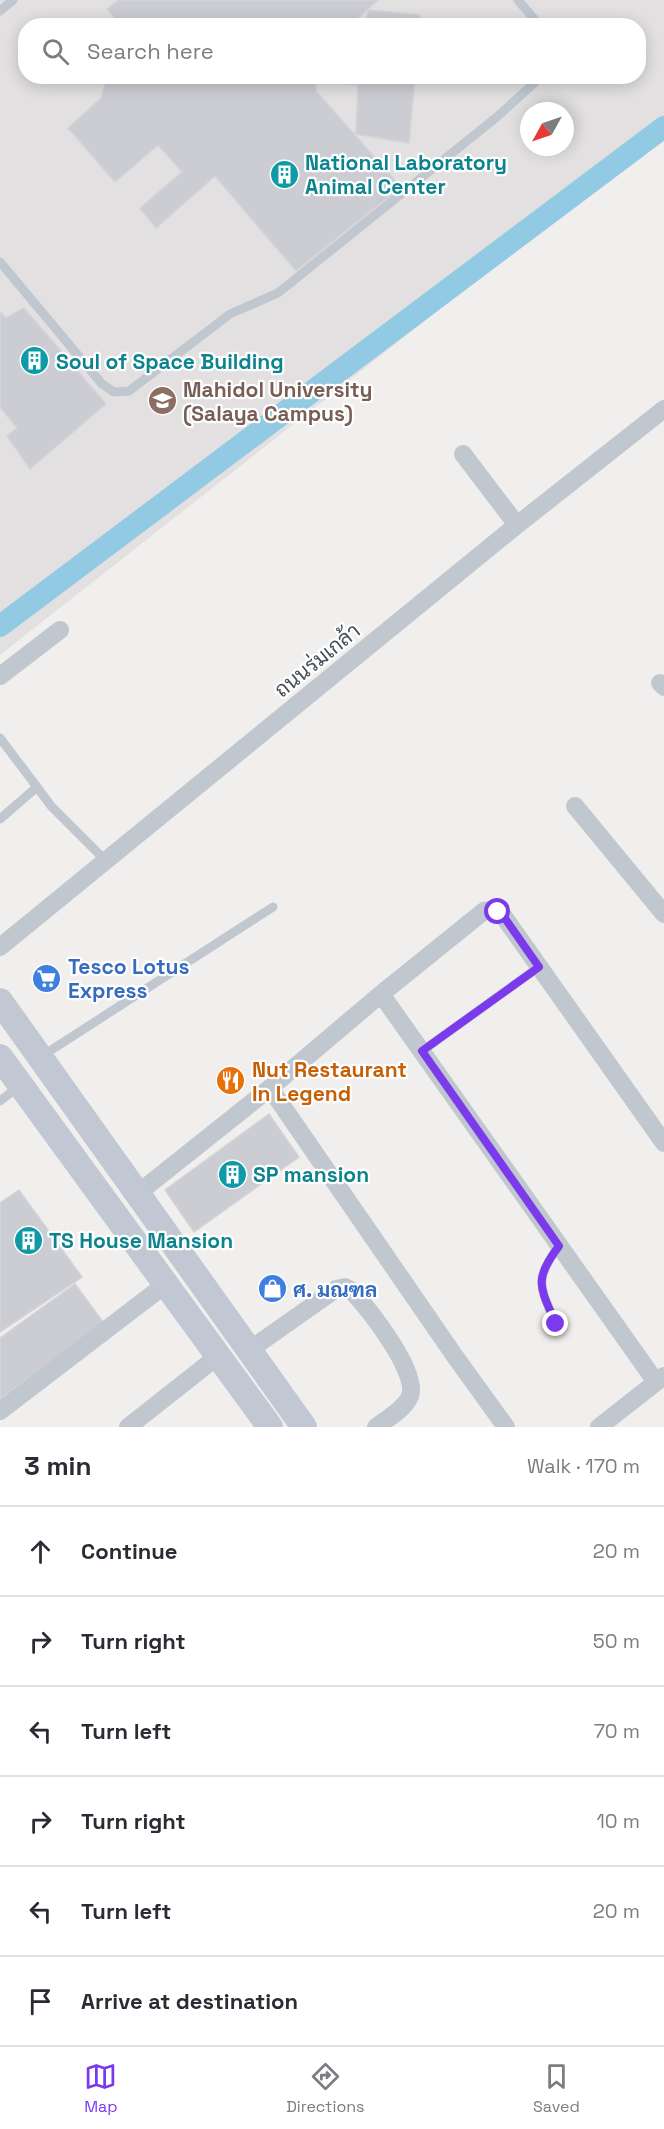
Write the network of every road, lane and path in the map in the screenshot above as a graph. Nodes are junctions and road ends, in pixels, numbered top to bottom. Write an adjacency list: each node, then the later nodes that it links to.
1 (13, 0): 3 (lane)
2 (518, 0): 4 (lane)
3 (0, 10)
4 (533, 18)
5 (533, 84): 6 (lane)
6 (0, 262)
7 (664, 409): 9 (street, ถนนร่มเกล้า)
8 (463, 454): 9 (street)
9 (518, 525): 16 (street, ถนนร่มเกล้า)
10 (60, 630): 11 (street)
11 (0, 676)
12 (0, 738): 13 (lane)
13 (37, 787): 15 (lane); 16 (lane)
14 (575, 806): 18 (street)
15 (0, 819)
16 (107, 862): 19 (street, ถนนร่มเกล้า)
17 (273, 907): 25 (lane)
18 (664, 914)
19 (0, 947)
20 (539, 967): 21 (street); 23 (lane); 29 (street)
21 (381, 994): 23 (street); 27 (street)
22 (0, 1001): 25 (main road)
23 (422, 1051): 32 (street)
24 (0, 1057): 26 (main road)
25 (40, 1057): 30 (main road)
26 (21, 1085): 28 (lane); 31 (main road)
27 (270, 1088): 30 (street); 43 (street)
28 (0, 1101)
29 (664, 1143)
30 (137, 1194): 31 (main road); 35 (main road)
31 (113, 1211): 33 (main road)
32 (559, 1246): 34 (lane); 37 (street)
33 (166, 1284): 36 (main road); 38 (street)
34 (556, 1324)
35 (248, 1351): 41 (main road); 42 (street)
36 (218, 1356): 39 (street); 40 (main road)
37 (660, 1379): 44 (street)
38 (0, 1411)
39 (128, 1427)
40 (270, 1427)
41 (304, 1427)
42 (376, 1427)
43 (506, 1427)
44 (599, 1427)

